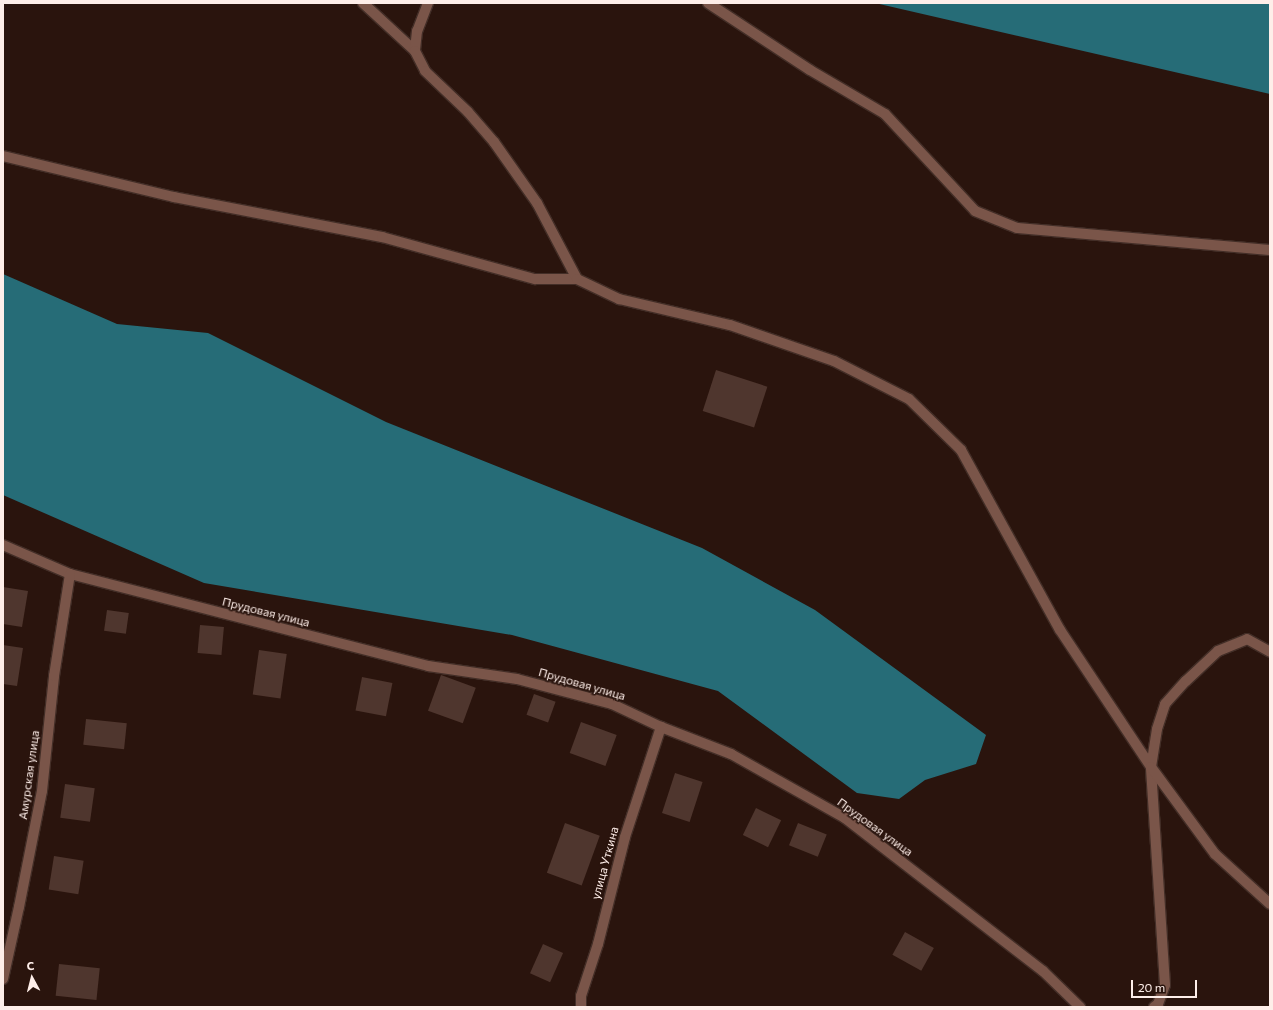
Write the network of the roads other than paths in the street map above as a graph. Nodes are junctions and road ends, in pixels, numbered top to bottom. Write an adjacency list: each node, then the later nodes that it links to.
1 (363, 3): 4 (street)
2 (428, 3): 4 (street)
3 (708, 3): 6 (street)
4 (415, 50): 7 (street)
5 (3, 156): 7 (street)
6 (1270, 250)
7 (577, 279): 12 (street)
8 (3, 545): 9 (street, Прудовая улица)
9 (70, 574): 11 (street, Прудовая улица); 14 (street, Амурская улица)
10 (1270, 652): 12 (street)
11 (661, 727): 15 (street, улица Уткина); 16 (street, Прудовая улица)
12 (1151, 767): 13 (street); 17 (street)
13 (1270, 904)
14 (3, 978)
15 (581, 1007)
16 (1080, 1007)
17 (1154, 1007)

